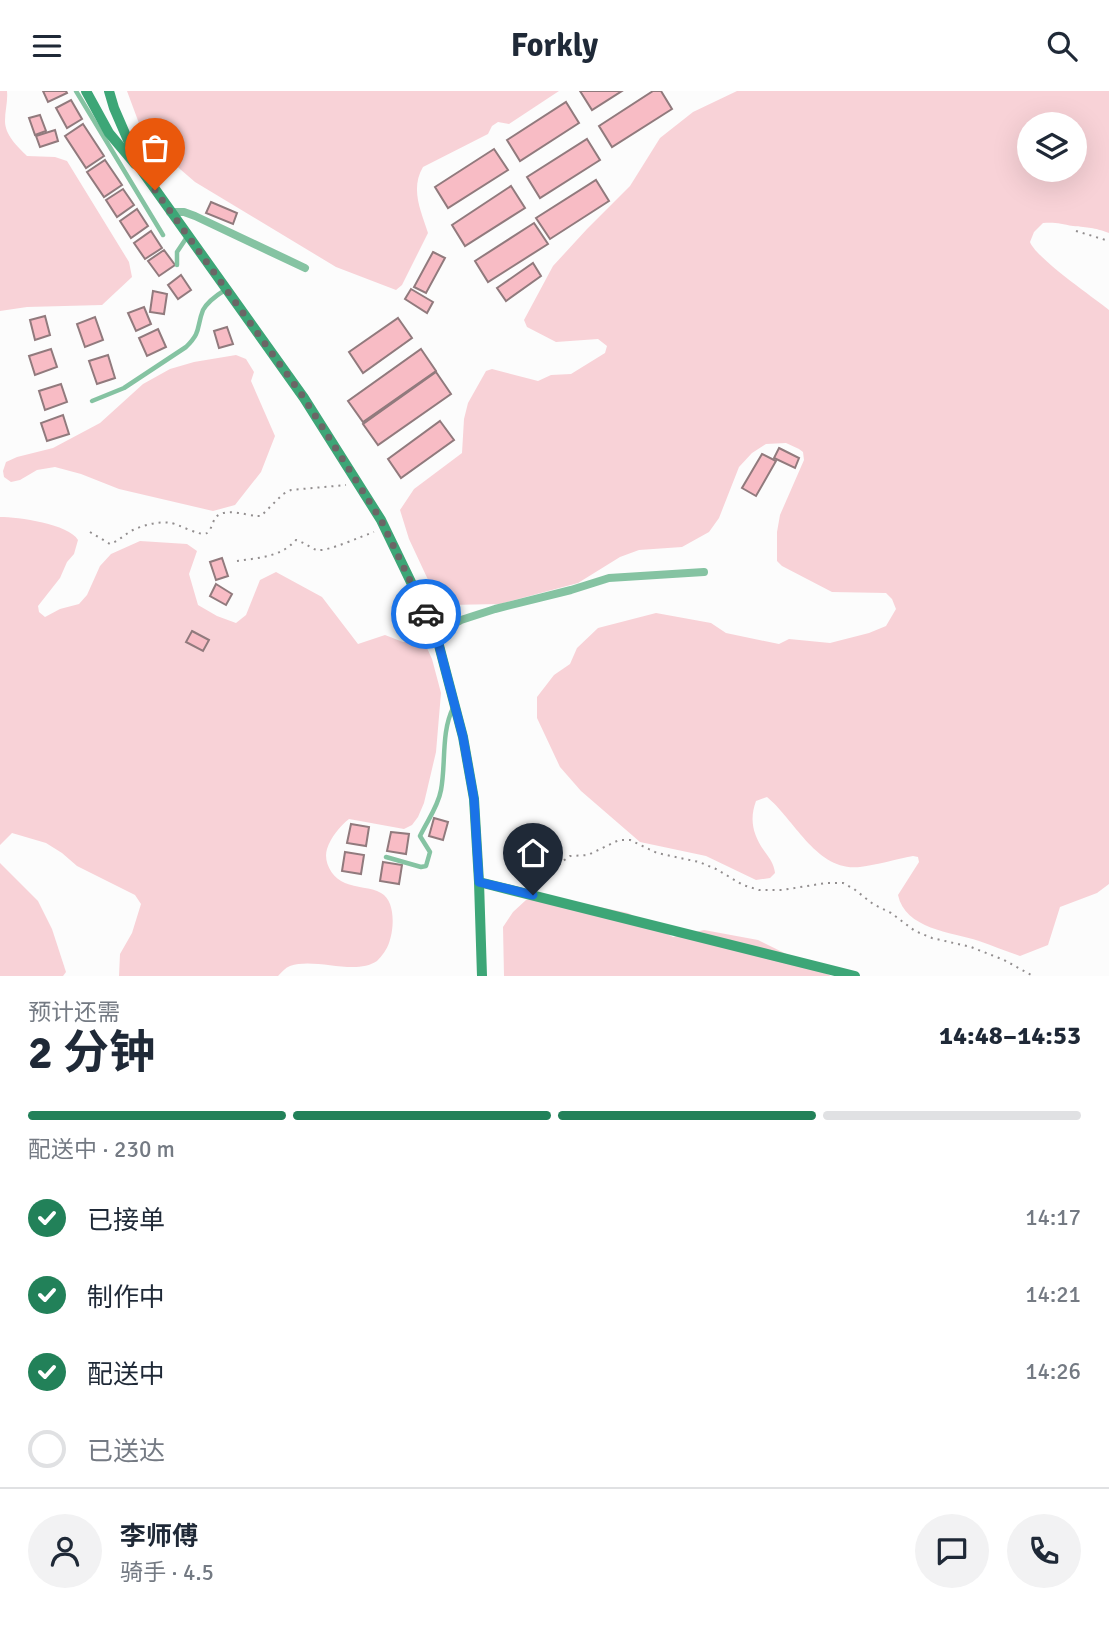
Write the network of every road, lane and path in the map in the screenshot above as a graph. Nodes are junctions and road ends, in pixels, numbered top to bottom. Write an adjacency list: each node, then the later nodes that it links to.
1 (76, 91): 7 (lane)
2 (86, 91): 4 (main road)
3 (109, 91): 4 (main road)
4 (140, 168): 5 (main road)
5 (170, 212): 8 (main road); 11 (street)
6 (1076, 231): 9 (path)
7 (163, 235)
8 (188, 237): 10 (lane); 12 (main road)
9 (1109, 241)
10 (177, 265)
11 (305, 268)
12 (226, 289): 13 (lane); 14 (main road)
13 (92, 401)
14 (358, 484): 15 (main road); 16 (path)
15 (385, 529): 17 (path); 19 (main road)
16 (90, 532)
17 (237, 561)
18 (704, 572): 19 (street)
19 (436, 634): 20 (main road)
20 (455, 704): 21 (lane); 22 (main road)
21 (386, 857)
22 (479, 882): 24 (main road); 25 (main road)
23 (537, 888): 26 (path)
24 (482, 976)
25 (855, 976)
26 (1033, 976)

